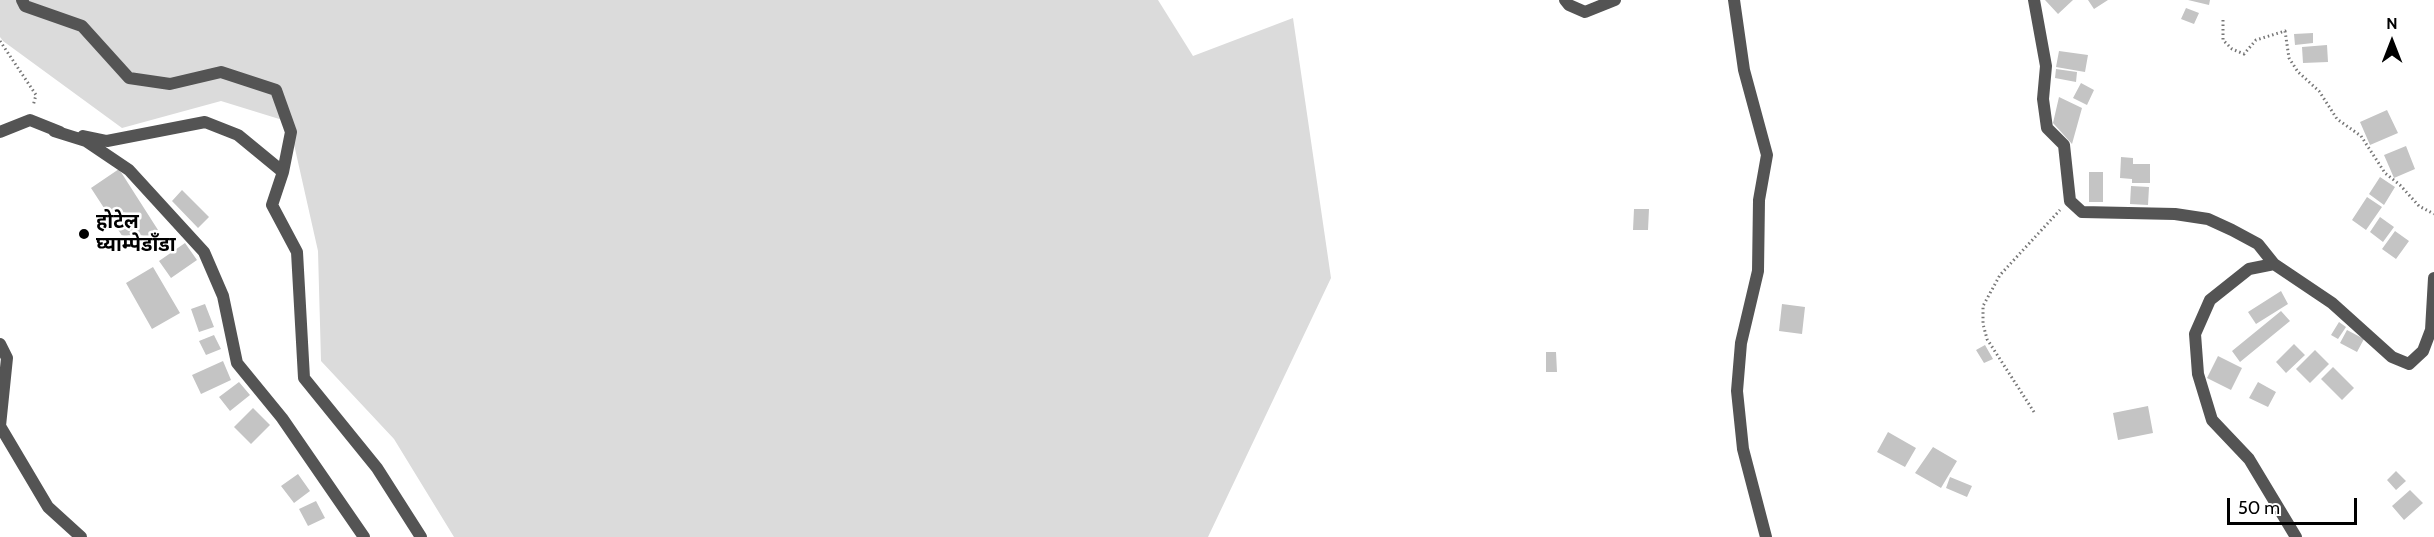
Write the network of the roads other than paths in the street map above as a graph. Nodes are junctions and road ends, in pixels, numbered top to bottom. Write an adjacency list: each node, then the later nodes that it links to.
1 (22, 0): 8 (street)
2 (1565, 0): 3 (street)
3 (1615, 0)
4 (1734, 0): 15 (street)
5 (2034, 0): 9 (street)
6 (54, 130): 7 (street); 8 (street); 13 (street)
7 (0, 132)
8 (283, 172): 14 (street)
9 (2274, 264): 10 (street); 16 (street)
10 (2434, 278)
11 (0, 344): 12 (street)
12 (81, 537)
13 (364, 537)
14 (422, 537)
15 (1766, 537)
16 (2296, 537)

